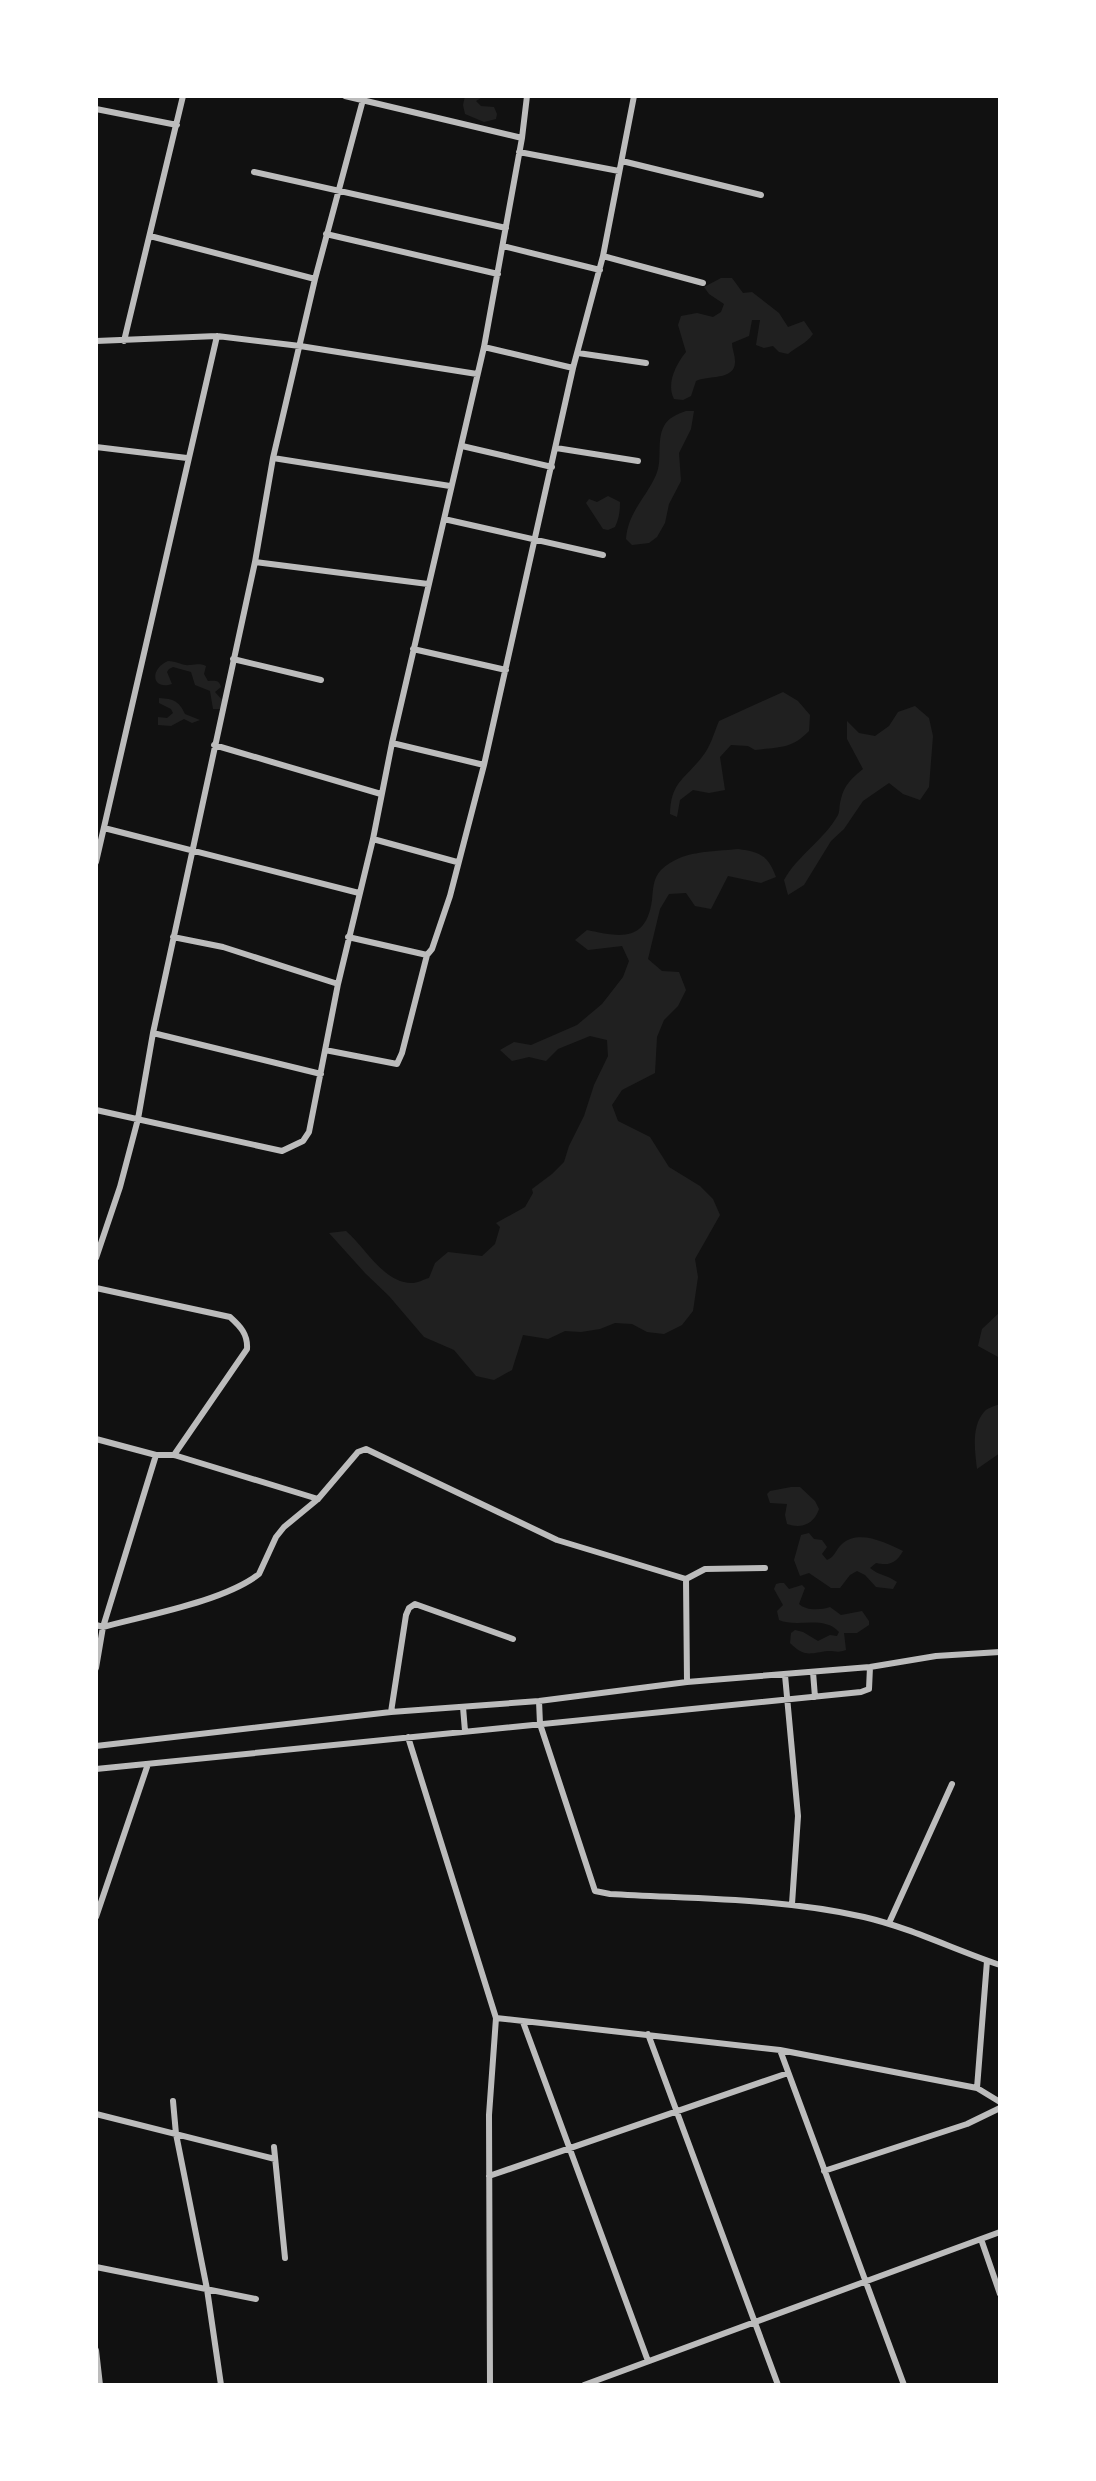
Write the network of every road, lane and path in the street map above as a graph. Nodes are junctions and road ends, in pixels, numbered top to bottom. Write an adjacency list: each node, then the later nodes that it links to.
1 (183, 96): 7 (street)
2 (345, 96): 5 (street)
3 (527, 96): 8 (street)
4 (634, 96): 10 (street)
5 (363, 98): 8 (street); 13 (street)
6 (96, 109): 7 (street)
7 (177, 125): 17 (street)
8 (522, 138): 9 (street)
9 (519, 152): 11 (street); 15 (street)
10 (622, 161): 11 (street); 14 (street)
11 (619, 171): 19 (street)
12 (254, 172): 13 (street)
13 (338, 190): 15 (street); 16 (street)
14 (761, 195)
15 (506, 228): 18 (street)
16 (327, 234): 21 (street); 22 (street)
17 (149, 236): 22 (street); 26 (street)
18 (503, 246): 20 (street); 21 (street)
19 (603, 256): 20 (street); 23 (street)
20 (600, 270): 29 (street)
21 (498, 274): 28 (street)
22 (315, 279): 27 (street)
23 (703, 283)
24 (217, 336): 26 (street); 27 (street); 36 (street)
25 (96, 341): 26 (street)
26 (124, 341)
27 (300, 346): 32 (street); 37 (street)
28 (484, 347): 31 (street); 32 (street)
29 (578, 353): 30 (street); 31 (street)
30 (646, 363)
31 (573, 368): 35 (street)
32 (477, 374): 33 (street)
33 (461, 446): 39 (street); 40 (street)
34 (96, 447): 36 (street)
35 (556, 448): 38 (street); 39 (street)
36 (187, 458): 54 (street)
37 (273, 458): 40 (street); 44 (street)
38 (638, 461)
39 (552, 467): 42 (street)
40 (450, 485): 41 (street)
41 (444, 519): 42 (street); 45 (street)
42 (536, 540): 43 (street); 48 (street)
43 (603, 555)
44 (255, 562): 45 (street); 47 (street)
45 (428, 584): 46 (street)
46 (413, 649): 48 (street); 50 (street)
47 (233, 659): 49 (street); 51 (street)
48 (506, 670): 52 (street)
49 (321, 680)
50 (392, 743): 52 (street); 53 (street)
51 (214, 745): 53 (street); 56 (street)
52 (484, 765): 58 (street)
53 (381, 794): 55 (street)
54 (104, 828): 56 (street); 57 (street)
55 (373, 839): 58 (street); 59 (street)
56 (194, 850): 59 (street); 60 (street)
57 (96, 862)
58 (457, 862): 62 (street)
59 (359, 893): 61 (street)
60 (173, 937): 63 (street); 64 (street)
61 (348, 937): 62 (street); 63 (street)
62 (427, 955): 65 (street)
63 (338, 984): 65 (street)
64 (153, 1033): 66 (street); 68 (street)
65 (325, 1049): 66 (street)
66 (321, 1074): 68 (street)
67 (96, 1110): 68 (street)
68 (138, 1119): 69 (street)
69 (96, 1258)
70 (96, 1288): 73 (street)
71 (96, 1439): 72 (street)
72 (156, 1455): 73 (street); 77 (street)
73 (174, 1455): 74 (street)
74 (318, 1499): 76 (street); 77 (street)
75 (765, 1567): 76 (street)
76 (687, 1579): 84 (street)
77 (100, 1626): 81 (street)
78 (513, 1639): 89 (street)
79 (1000, 1651): 80 (street)
80 (870, 1667): 82 (street); 85 (street)
81 (96, 1668)
82 (813, 1672): 83 (street); 85 (street)
83 (785, 1675): 84 (street); 86 (street)
84 (687, 1682): 87 (street)
85 (815, 1697): 86 (street)
86 (787, 1700): 90 (street); 97 (street)
87 (539, 1701): 88 (street); 90 (street)
88 (463, 1707): 89 (street); 91 (street)
89 (391, 1712): 93 (street)
90 (540, 1724): 91 (street); 97 (street)
91 (465, 1731): 92 (street)
92 (408, 1737): 94 (street); 102 (street)
93 (96, 1746)
94 (148, 1764): 95 (street); 98 (street)
95 (96, 1769)
96 (952, 1784): 99 (street)
97 (792, 1904): 99 (street)
98 (96, 1917)
99 (889, 1923): 100 (street)
100 (988, 1961): 101 (street); 107 (street)
101 (1000, 1965)
102 (496, 2018): 103 (street); 118 (street)
103 (523, 2022): 104 (street); 115 (street)
104 (648, 2034): 105 (street); 111 (street)
105 (780, 2050): 106 (street); 107 (street)
106 (788, 2073): 111 (street); 117 (street)
107 (977, 2088): 109 (street)
108 (173, 2101): 113 (street)
109 (1000, 2102)
110 (1000, 2108): 117 (street)
111 (677, 2110): 115 (street); 127 (street)
112 (96, 2114): 113 (street)
113 (176, 2134): 116 (street); 124 (street)
114 (274, 2147): 116 (street)
115 (570, 2148): 118 (street); 129 (street)
116 (275, 2159): 121 (street)
117 (824, 2171): 123 (street)
118 (489, 2176): 130 (street)
119 (1000, 2232): 120 (street)
120 (981, 2239): 123 (street); 125 (street)
121 (285, 2258)
122 (96, 2267): 124 (street)
123 (865, 2281): 127 (street); 136 (street)
124 (207, 2289): 126 (street); 132 (street)
125 (1000, 2294)
126 (256, 2299)
127 (755, 2321): 129 (street); 135 (street)
128 (96, 2350): 131 (street)
129 (648, 2361): 134 (street)
130 (490, 2383): 133 (street)
131 (100, 2385)
132 (221, 2385)
133 (498, 2385)
134 (584, 2385)
135 (778, 2385)
136 (904, 2385)

